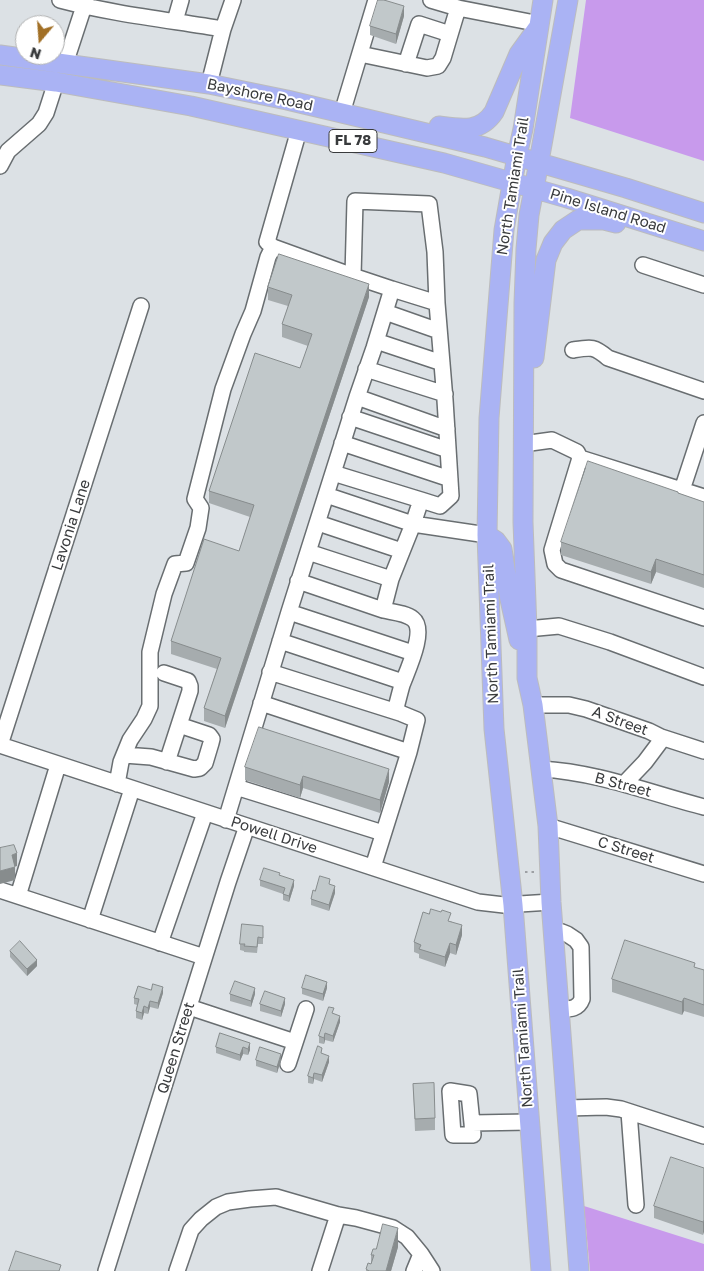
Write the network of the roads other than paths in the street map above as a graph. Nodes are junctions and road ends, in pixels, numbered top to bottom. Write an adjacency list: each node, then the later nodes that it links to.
1 (60, 0): 8 (street)
2 (181, 0): 11 (street)
3 (233, 0): 13 (street)
4 (376, 0): 15 (street)
5 (431, 0): 10 (street)
6 (543, 0): 12 (main road, North Tamiami Trail)
7 (568, 0): 27 (main road, North Tamiami Trail)
8 (85, 3): 9 (street); 18 (street)
9 (132, 7): 11 (street)
10 (458, 8): 12 (street); 14 (street)
11 (175, 21): 13 (street)
12 (540, 24): 24 (main road); 26 (main road, North Tamiami Trail)
13 (223, 29): 22 (street)
14 (450, 34): 19 (street); 19 (street)
15 (360, 54): 19 (street); 23 (street)
16 (0, 55): 17 (main road, Bayshore Road / FL 78)
17 (15, 57)
18 (65, 64): 22 (main road, Bayshore Road / FL 78)
19 (406, 64)
20 (0, 75): 21 (main road, Bayshore Road / FL 78)
21 (56, 82): 25 (main road, Bayshore Road / FL 78); 28 (street)
22 (209, 84): 23 (main road, Bayshore Road / FL 78)
23 (342, 112): 24 (main road, Bayshore Road / FL 78)
24 (372, 119): 26 (main road, Bayshore Road / FL 78)
25 (299, 130): 29 (main road, Bayshore Road / FL 78); 33 (street)
26 (517, 156): 27 (main road, Pine Island Road / FL 78); 29 (main road, North Tamiami Trail)
27 (538, 162): 30 (main road, North Tamiami Trail); 31 (main road, Pine Island Road / FL 78)
28 (0, 166)
29 (513, 182): 30 (main road, Pine Island Road / FL 78); 64 (main road, North Tamiami Trail)
30 (534, 189): 32 (main road, Pine Island Road / FL 78); 53 (main road, North Tamiami Trail)
31 (704, 213)
32 (703, 241): 53 (main road)
33 (273, 247): 35 (street); 90 (street)
34 (643, 265): 36 (street)
35 (353, 276): 37 (street); 38 (street)
36 (704, 285)
37 (392, 289): 38 (street); 40 (street)
38 (437, 303): 41 (street)
39 (141, 306): 87 (street, Lavonia Lane)
40 (385, 312): 41 (street); 42 (street)
41 (439, 331): 44 (street)
42 (376, 341): 44 (street); 45 (street)
43 (573, 350): 46 (street)
44 (442, 363): 47 (street)
45 (366, 370): 47 (street); 48 (street)
46 (704, 391)
47 (445, 394): 51 (street)
48 (357, 397): 49 (street); 51 (street)
49 (350, 417): 52 (street); 54 (street)
50 (704, 423): 58 (street)
51 (447, 428): 54 (street)
52 (342, 443): 56 (street); 57 (street)
53 (523, 444): 55 (street); 72 (main road, North Tamiami Trail)
54 (448, 450): 57 (street)
55 (580, 458): 58 (street); 71 (street)
56 (333, 473): 59 (street); 61 (street)
57 (450, 479): 61 (street)
58 (682, 490): 60 (street)
59 (326, 495): 62 (street); 63 (street)
60 (704, 497)
61 (421, 500): 63 (street)
62 (318, 523): 65 (street); 66 (street)
63 (413, 524): 64 (street); 65 (street)
64 (487, 535): 80 (main road); 109 (main road, North Tamiami Trail)
65 (402, 551): 67 (street)
66 (308, 552): 67 (street); 68 (street)
67 (391, 579): 69 (street)
68 (298, 582): 69 (street); 70 (street)
69 (383, 610): 74 (street)
70 (289, 612): 73 (street); 74 (street)
71 (704, 618)
72 (527, 629): 76 (street); 80 (main road, North Tamiami Trail)
73 (280, 641): 77 (street); 81 (street)
74 (413, 653): 81 (street)
75 (704, 665): 76 (street)
76 (683, 669): 79 (street)
77 (270, 672): 82 (street); 84 (street)
78 (164, 673): 85 (street)
79 (704, 677)
80 (528, 678): 83 (main road, North Tamiami Trail)
81 (403, 682): 84 (street)
82 (261, 703): 89 (street); 96 (street)
83 (532, 705): 86 (street, A Street); 93 (main road, North Tamiami Trail)
84 (400, 713): 89 (street)
85 (179, 725): 91 (street); 91 (street)
86 (663, 738): 88 (street, A Street); 95 (street)
87 (0, 745): 92 (street, Powell Drive)
88 (704, 751)
89 (408, 752): 103 (street)
90 (124, 755): 91 (street); 94 (street)
91 (167, 762)
92 (58, 765): 94 (street, Powell Drive); 107 (street)
93 (541, 769): 95 (street, B Street); 102 (main road, North Tamiami Trail)
94 (117, 784): 97 (street, Powell Drive)
95 (624, 784): 98 (street, B Street)
96 (236, 787): 100 (street); 103 (street)
97 (132, 789): 99 (street, Powell Drive); 110 (street)
98 (704, 807)
99 (205, 813): 100 (street, Powell Drive); 112 (street)
100 (226, 820): 101 (street, Powell Drive)
101 (247, 826): 104 (street, Powell Drive); 113 (street, Queen Street)
102 (548, 826): 105 (street, C Street); 108 (main road, North Tamiami Trail)
103 (383, 833): 104 (street)
104 (373, 867): 109 (street, Powell Drive)
105 (704, 874)
106 (0, 890): 107 (street)
107 (18, 896): 110 (street)
108 (551, 902): 109 (street, Powell Drive); 111 (main road, North Tamiami Trail)
109 (513, 905): 122 (main road, North Tamiami Trail)
110 (90, 920): 112 (street)
111 (553, 931): 116 (main road, North Tamiami Trail); 116 (street)
112 (160, 943): 113 (street)
113 (204, 957): 114 (street, Queen Street)
114 (189, 1007): 117 (street); 127 (street, Queen Street)
115 (306, 1009): 117 (street)
116 (559, 1009): 119 (main road, North Tamiami Trail)
117 (296, 1042): 118 (street)
118 (288, 1064)
119 (566, 1108): 120 (street); 133 (main road, North Tamiami Trail)
120 (629, 1112): 123 (street); 124 (street)
121 (472, 1122): 122 (street)
122 (529, 1122): 132 (main road, North Tamiami Trail)
123 (704, 1136)
124 (636, 1205)
125 (338, 1215): 126 (street); 128 (street); 129 (street)
126 (421, 1254): 130 (street); 131 (street)
127 (106, 1271)
128 (177, 1271)
129 (320, 1271)
130 (414, 1271)
131 (432, 1271)
132 (541, 1271)
133 (579, 1271)

